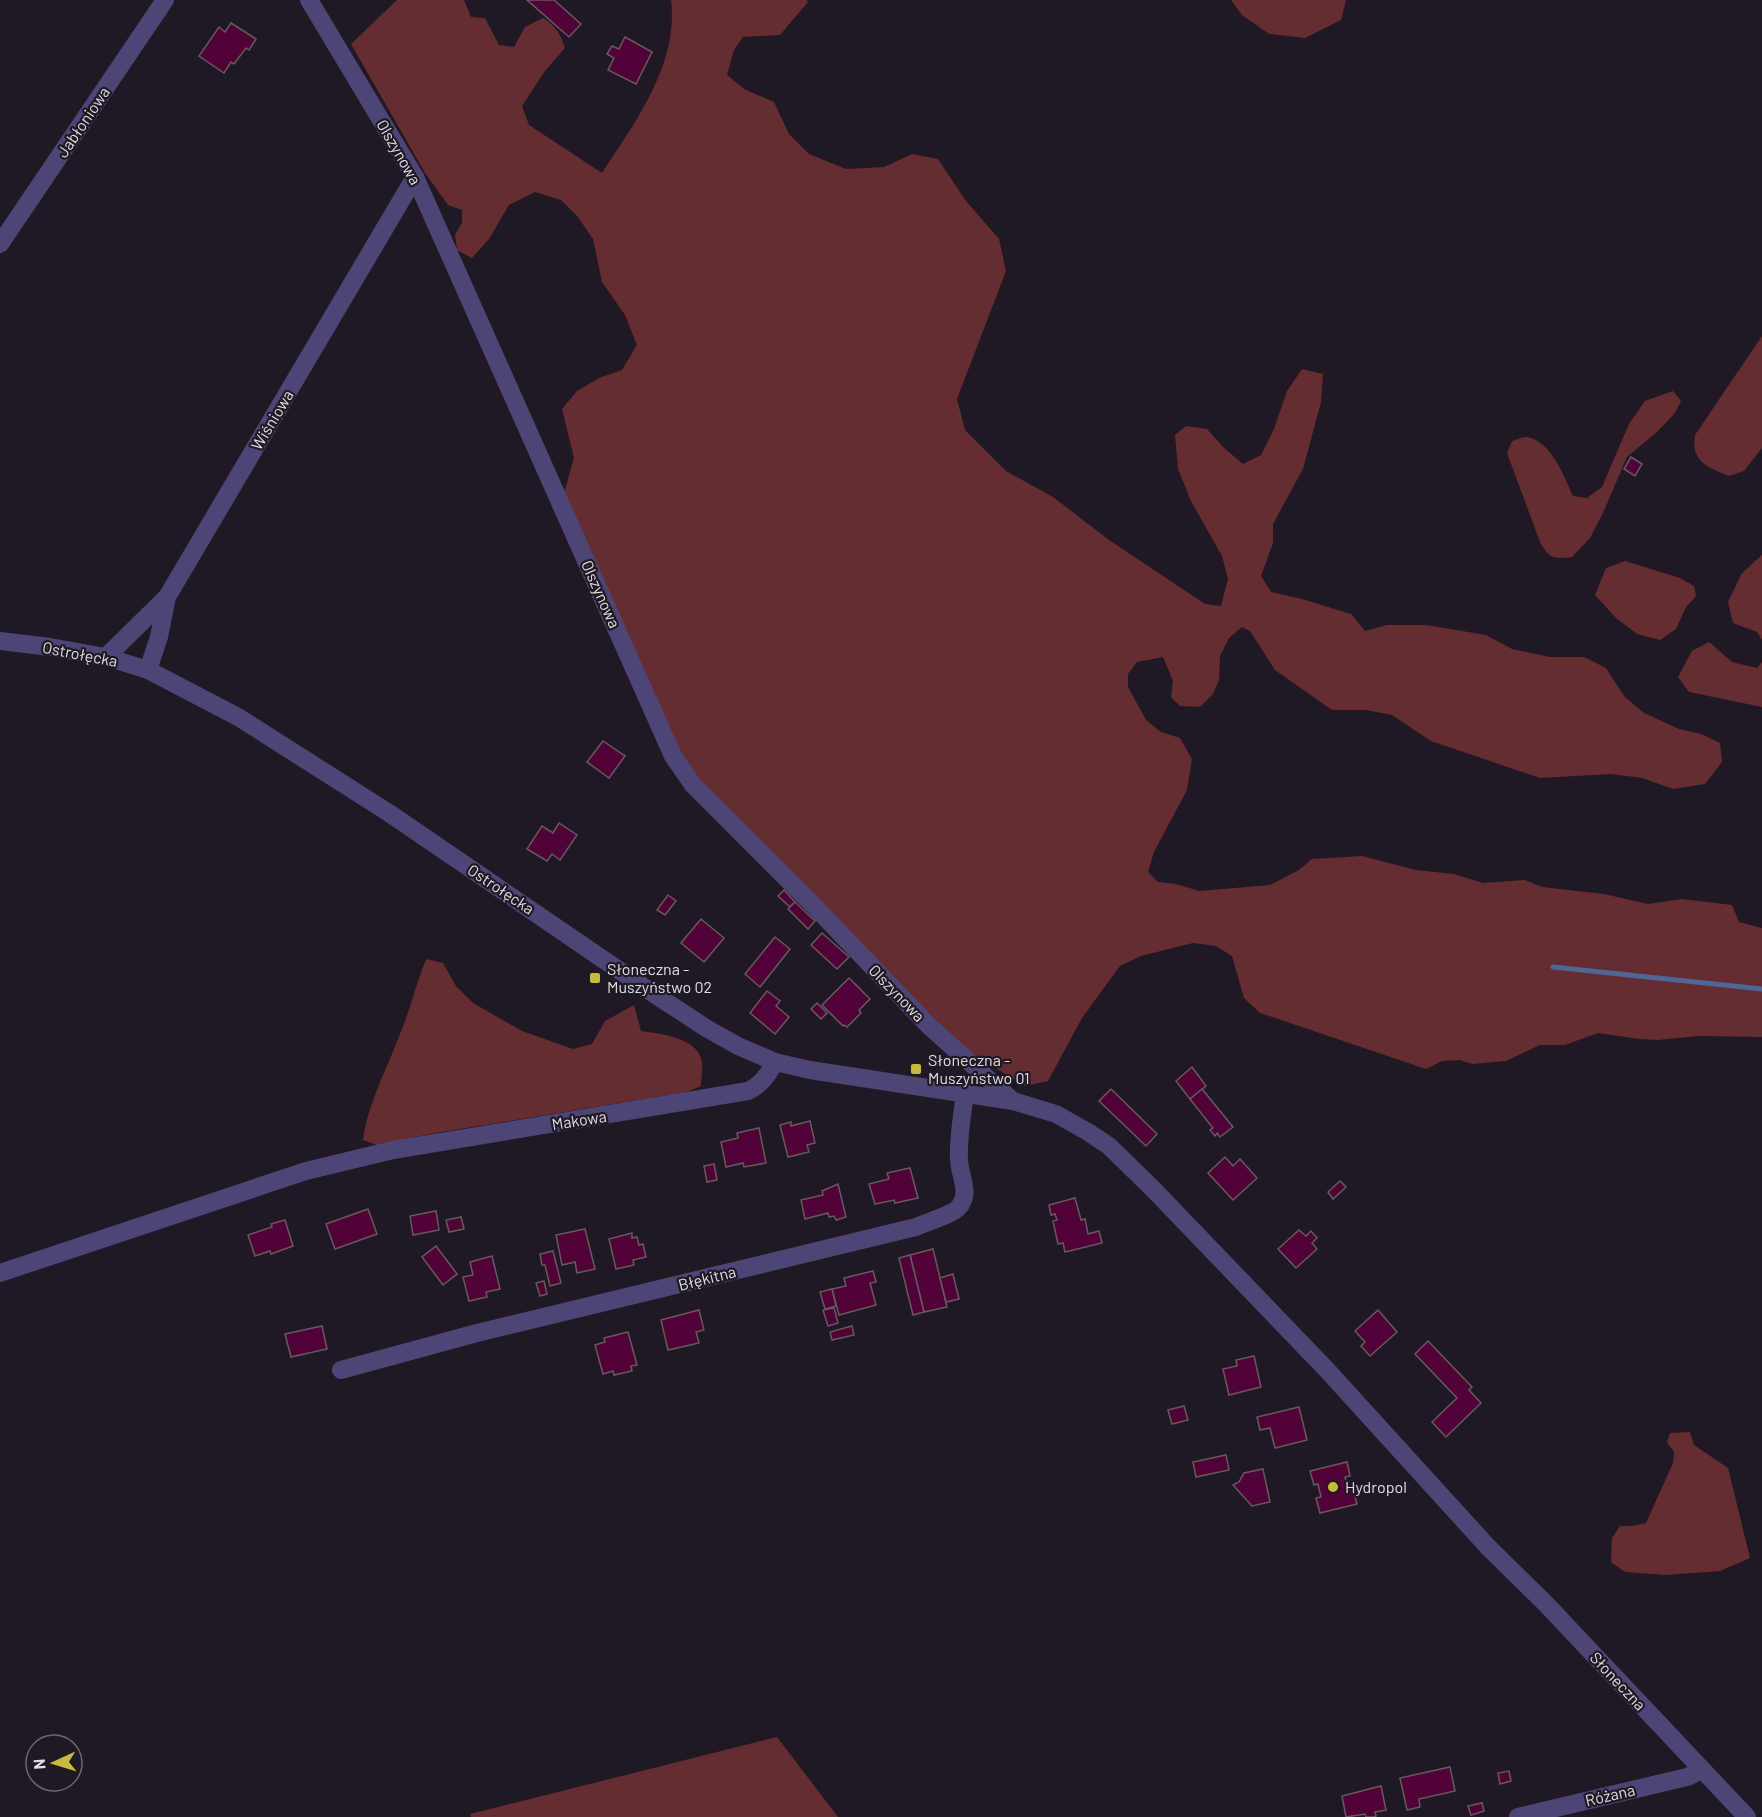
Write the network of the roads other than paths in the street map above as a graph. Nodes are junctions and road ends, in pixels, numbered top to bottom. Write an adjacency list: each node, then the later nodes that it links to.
1 (165, 0): 4 (street, Jabłoniowa)
2 (309, 0): 3 (street, Olszynowa)
3 (415, 177): 5 (street, Wiśniowa); 11 (street, Olszynowa)
4 (0, 244)
5 (167, 597): 7 (street); 8 (street, Wiśniowa)
6 (0, 640): 7 (street, Ostrołęcka)
7 (106, 657): 8 (street, Ostrołęcka)
8 (148, 670): 9 (street, Ostrołęcka)
9 (775, 1062): 10 (street, Ostrołęcka); 12 (street, Makowa)
10 (965, 1094): 11 (street, Ostrołęcka); 13 (street, Błękitna)
11 (1013, 1101): 14 (street, Słoneczna)
12 (0, 1273)
13 (341, 1370)
14 (1702, 1770): 15 (street, Różana); 16 (street, Słoneczna)
15 (1518, 1817)
16 (1747, 1817)

